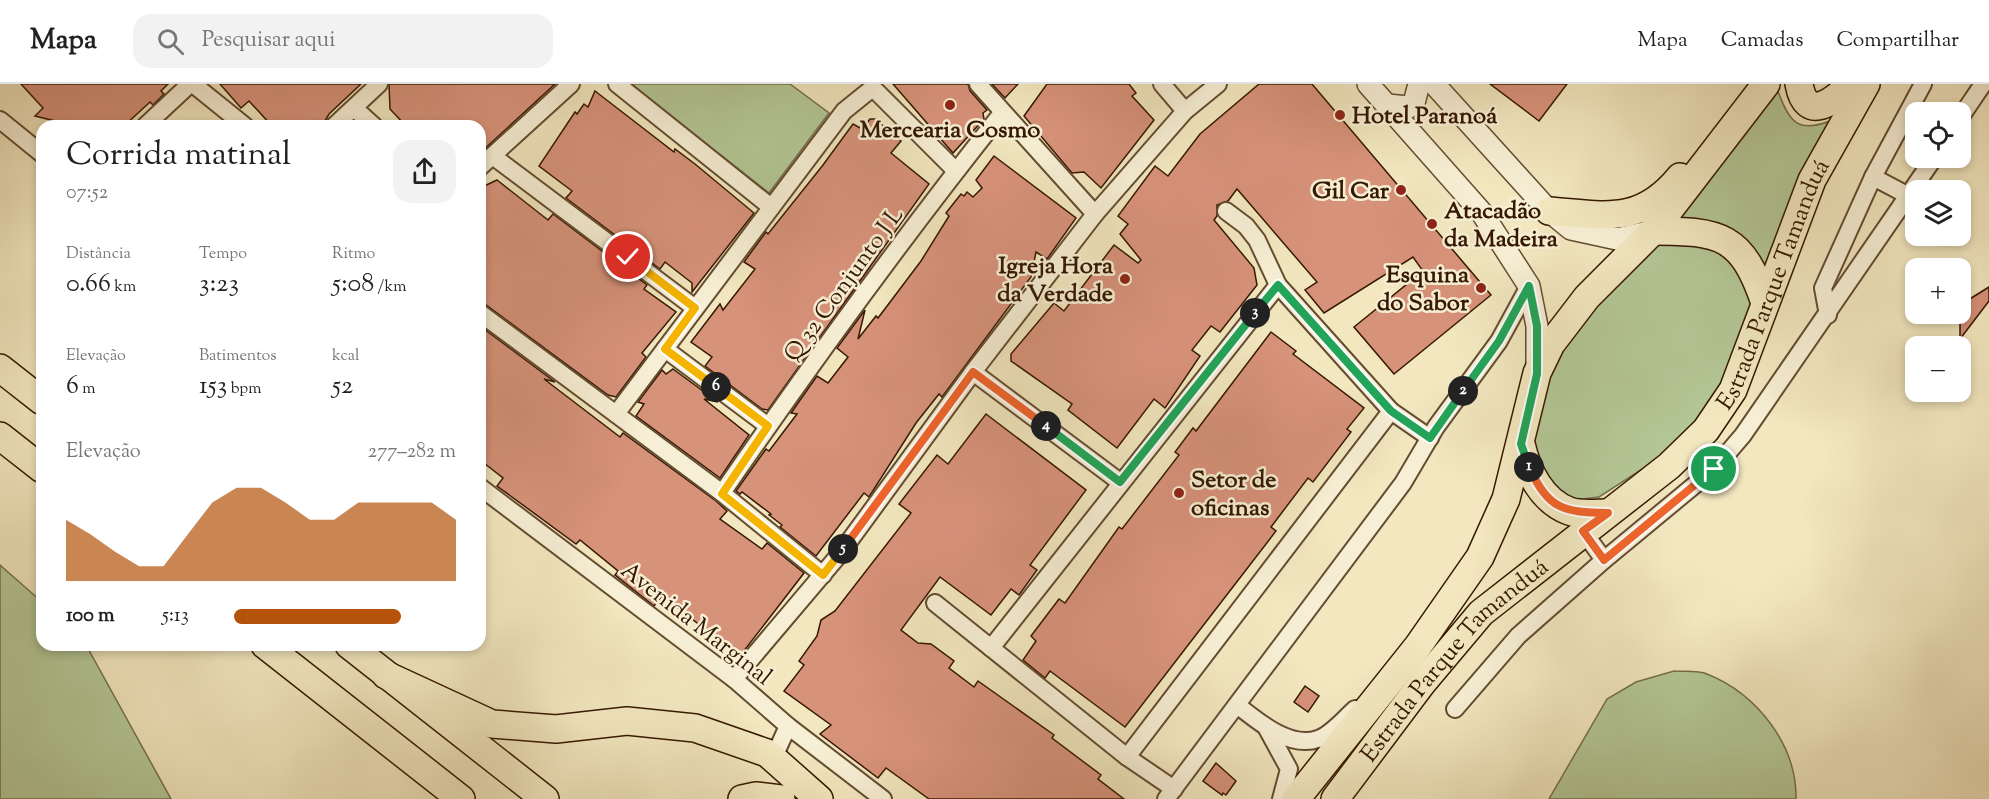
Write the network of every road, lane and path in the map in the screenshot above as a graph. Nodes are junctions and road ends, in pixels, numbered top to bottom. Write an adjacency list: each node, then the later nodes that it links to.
1 (191, 84): 24 (street); 25 (street)
2 (379, 84): 20 (street)
3 (570, 84): 29 (street)
4 (617, 84): 35 (street)
5 (978, 84): 22 (street)
6 (1162, 84): 21 (street)
7 (1218, 84): 21 (street)
8 (1368, 84): 19 (street)
9 (1419, 84): 19 (street)
10 (1434, 84): 37 (street)
11 (1757, 84): 37 (main road)
12 (1766, 84): 39 (main road, Estrada Parque Tamanduá)
13 (1799, 84): 14 (main road)
14 (1851, 84)
15 (1866, 84): 42 (main road, Estrada Parque Tamanduá)
16 (1923, 84): 32 (street)
17 (1983, 84): 18 (street)
18 (1971, 102)
19 (1387, 105): 41 (street)
20 (354, 108): 26 (street); 27 (street)
21 (1185, 111): 38 (street)
22 (1002, 113): 31 (street, Q 32 Conjunto J L); 38 (street)
23 (0, 120): 28 (street)
24 (152, 120)
25 (237, 120)
26 (341, 120)
27 (367, 120)
28 (36, 149)
29 (494, 157): 30 (street); 43 (street)
30 (486, 163)
31 (956, 171): 35 (street); 53 (street, Q 32 Conjunto J L)
32 (1873, 177): 33 (street); 44 (street)
33 (1905, 194)
34 (1905, 202): 44 (street)
35 (771, 207): 43 (street)
36 (1226, 211): 40 (street)
37 (1549, 211): 39 (street)
38 (1095, 214): 48 (street)
39 (1653, 231): 42 (main road); 49 (main road, Estrada Parque Tamanduá)
40 (1278, 285): 51 (street); 58 (street)
41 (1529, 286): 49 (street); 54 (street)
42 (1765, 303): 61 (main road, Estrada Parque Tamanduá)
43 (695, 308): 46 (street)
44 (1828, 315): 63 (street)
45 (486, 317): 52 (street)
46 (665, 349): 52 (street); 53 (street)
47 (0, 368): 50 (main road)
48 (973, 372): 58 (street); 64 (street)
49 (1537, 374): 56 (main road, Estrada Parque Tamanduá)
50 (36, 396)
51 (1391, 411): 54 (street); 77 (street)
52 (616, 414): 60 (street)
53 (768, 426): 60 (street, Q 32 Conjunto J L)
54 (1433, 432): 72 (street)
55 (0, 436): 57 (main road)
56 (1521, 444): 61 (main road); 70 (main road, Estrada Parque Tamanduá)
57 (36, 464)
58 (1120, 482): 66 (street)
59 (486, 492): 71 (street, Avenida Marginal)
60 (722, 494): 64 (street)
61 (1608, 513): 62 (main road, Estrada Parque Tamanduá)
62 (1583, 531): 63 (street); 79 (main road, Estrada Parque Tamanduá)
63 (1604, 560): 73 (street)
64 (823, 575): 71 (street)
65 (935, 603): 66 (street)
66 (991, 648): 77 (street)
67 (273, 651): 80 (main road)
68 (356, 651): 69 (main road)
69 (386, 675): 76 (main road); 81 (main road)
70 (1393, 678): 75 (street); 87 (main road, Estrada Parque Tamanduá)
71 (734, 679): 74 (street, Avenida Marginal)
72 (1237, 705): 75 (street); 78 (street)
73 (1455, 709)
74 (788, 726): 76 (street); 85 (street, Avenida Marginal)
75 (1266, 727): 86 (street)
76 (767, 753): 84 (main road)
77 (1127, 757): 78 (street)
78 (1170, 794)
79 (1336, 798)
80 (461, 799)
81 (545, 799)
82 (742, 799): 83 (main road)
83 (781, 799)
84 (819, 799)
85 (883, 799)
86 (1281, 799)
87 (1296, 799)

